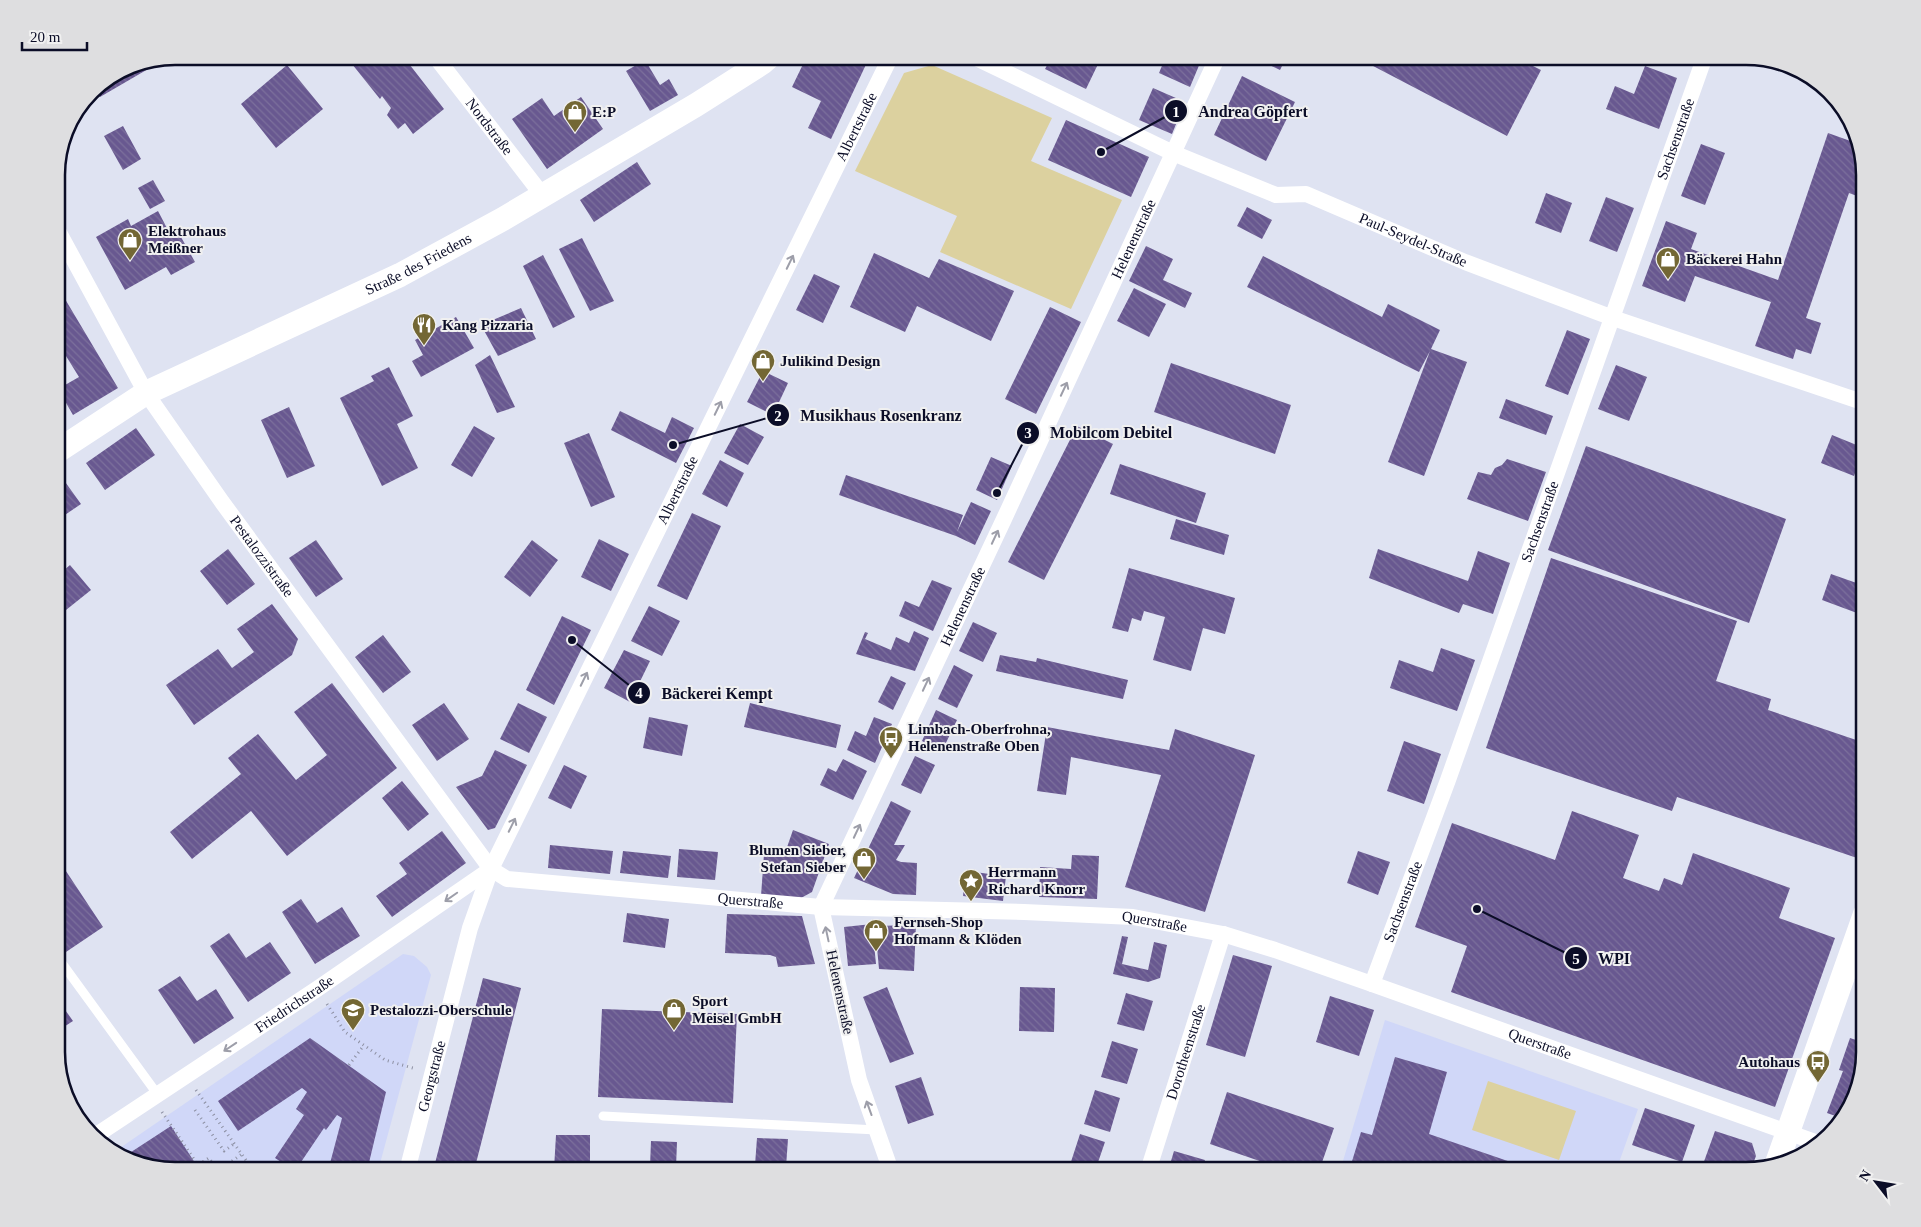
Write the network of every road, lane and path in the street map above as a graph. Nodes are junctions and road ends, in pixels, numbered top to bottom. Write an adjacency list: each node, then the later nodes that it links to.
1 (442, 65): 8 (street, Nordstraße)
2 (759, 65): 8 (main road, Straße des Friedens)
3 (887, 65): 14 (street, Albertstraße, one-way to 3)
4 (991, 65): 7 (street, Paul-Seydel-Straße)
5 (1214, 65): 7 (street, Helenenstraße)
6 (1702, 65): 10 (street, Sachsenstraße)
7 (1173, 153): 10 (street, Paul-Seydel-Straße); 15 (street, Helenenstraße, one-way to 7)
8 (542, 196): 11 (main road, Straße des Friedens)
9 (65, 244): 11 (street, Pestalozzistraße)
10 (1614, 318): 12 (street, Paul-Seydel-Straße); 19 (street, Sachsenstraße)
11 (146, 392): 13 (main road, Straße des Friedens); 14 (street, Pestalozzistraße)
12 (1856, 400)
13 (65, 446)
14 (491, 869): 15 (street, Querstraße); 20 (street, Friedrichstraße, one-way to 20); 23 (street, Georgstraße)
15 (821, 906): 16 (street, Querstraße); 28 (street, Helenenstraße, one-way to 15)
16 (1224, 934): 19 (street, Querstraße); 40 (street, Dorotheenstraße)
17 (1856, 939): 30 (main road)
18 (65, 967): 25 (lane)
19 (1372, 984): 30 (street, Querstraße)
20 (317, 989): 21 (path); 24 (street, Friedrichstraße, one-way to 24)
21 (364, 1045): 22 (path); 23 (path)
22 (349, 1065)
23 (432, 1075): 38 (street, Georgstraße)
24 (186, 1076): 25 (street, Friedrichstraße); 32 (path)
25 (155, 1096): 29 (street, Friedrichstraße); 35 (path)
26 (195, 1110): 32 (path)
27 (603, 1116): 28 (lane)
28 (877, 1130): 39 (street, Helenenstraße)
29 (100, 1133)
30 (1787, 1133): 31 (street, Querstraße); 34 (main road)
31 (1811, 1141)
32 (234, 1144): 33 (path)
33 (242, 1154): 36 (path); 37 (path)
34 (1779, 1157)
35 (196, 1162)
36 (231, 1162)
37 (247, 1162)
38 (409, 1162)
39 (888, 1162)
40 (1151, 1162)

